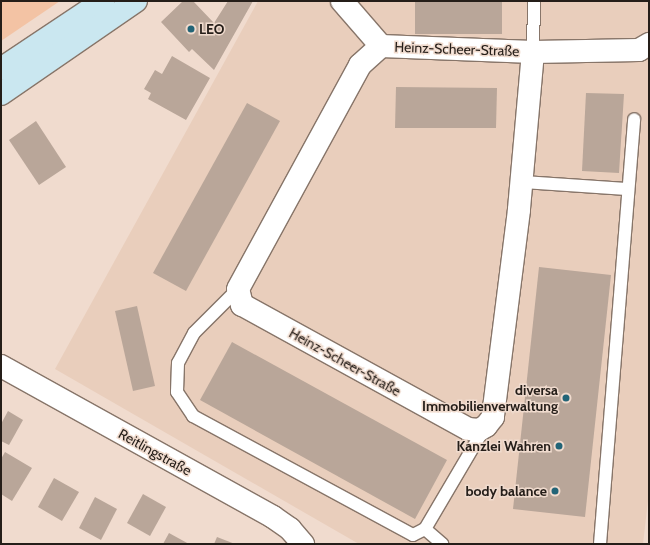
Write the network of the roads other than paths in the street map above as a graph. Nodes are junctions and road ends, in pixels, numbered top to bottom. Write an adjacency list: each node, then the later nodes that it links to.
1 (103, 1): 8 (street)
2 (136, 1): 9 (street)
3 (342, 1): 6 (street, Heinz-Scheer-Straße)
4 (534, 1): 7 (lane)
5 (649, 44): 7 (street, Heinz-Scheer-Straße)
6 (381, 46): 7 (street, Heinz-Scheer-Straße); 13 (street, Heinz-Scheer-Straße)
7 (533, 52): 11 (street, Heinz-Scheer-Straße)
8 (1, 69)
9 (1, 94)
10 (634, 119): 12 (lane)
11 (522, 182): 12 (lane); 15 (street, Heinz-Scheer-Straße)
12 (628, 189): 19 (lane)
13 (238, 289): 15 (street, Heinz-Scheer-Straße); 16 (lane)
14 (1, 366): 17 (street, Reitlingstraße)
15 (486, 426): 16 (lane)
16 (425, 529): 18 (lane)
17 (303, 544)
18 (442, 544)
19 (600, 544)

